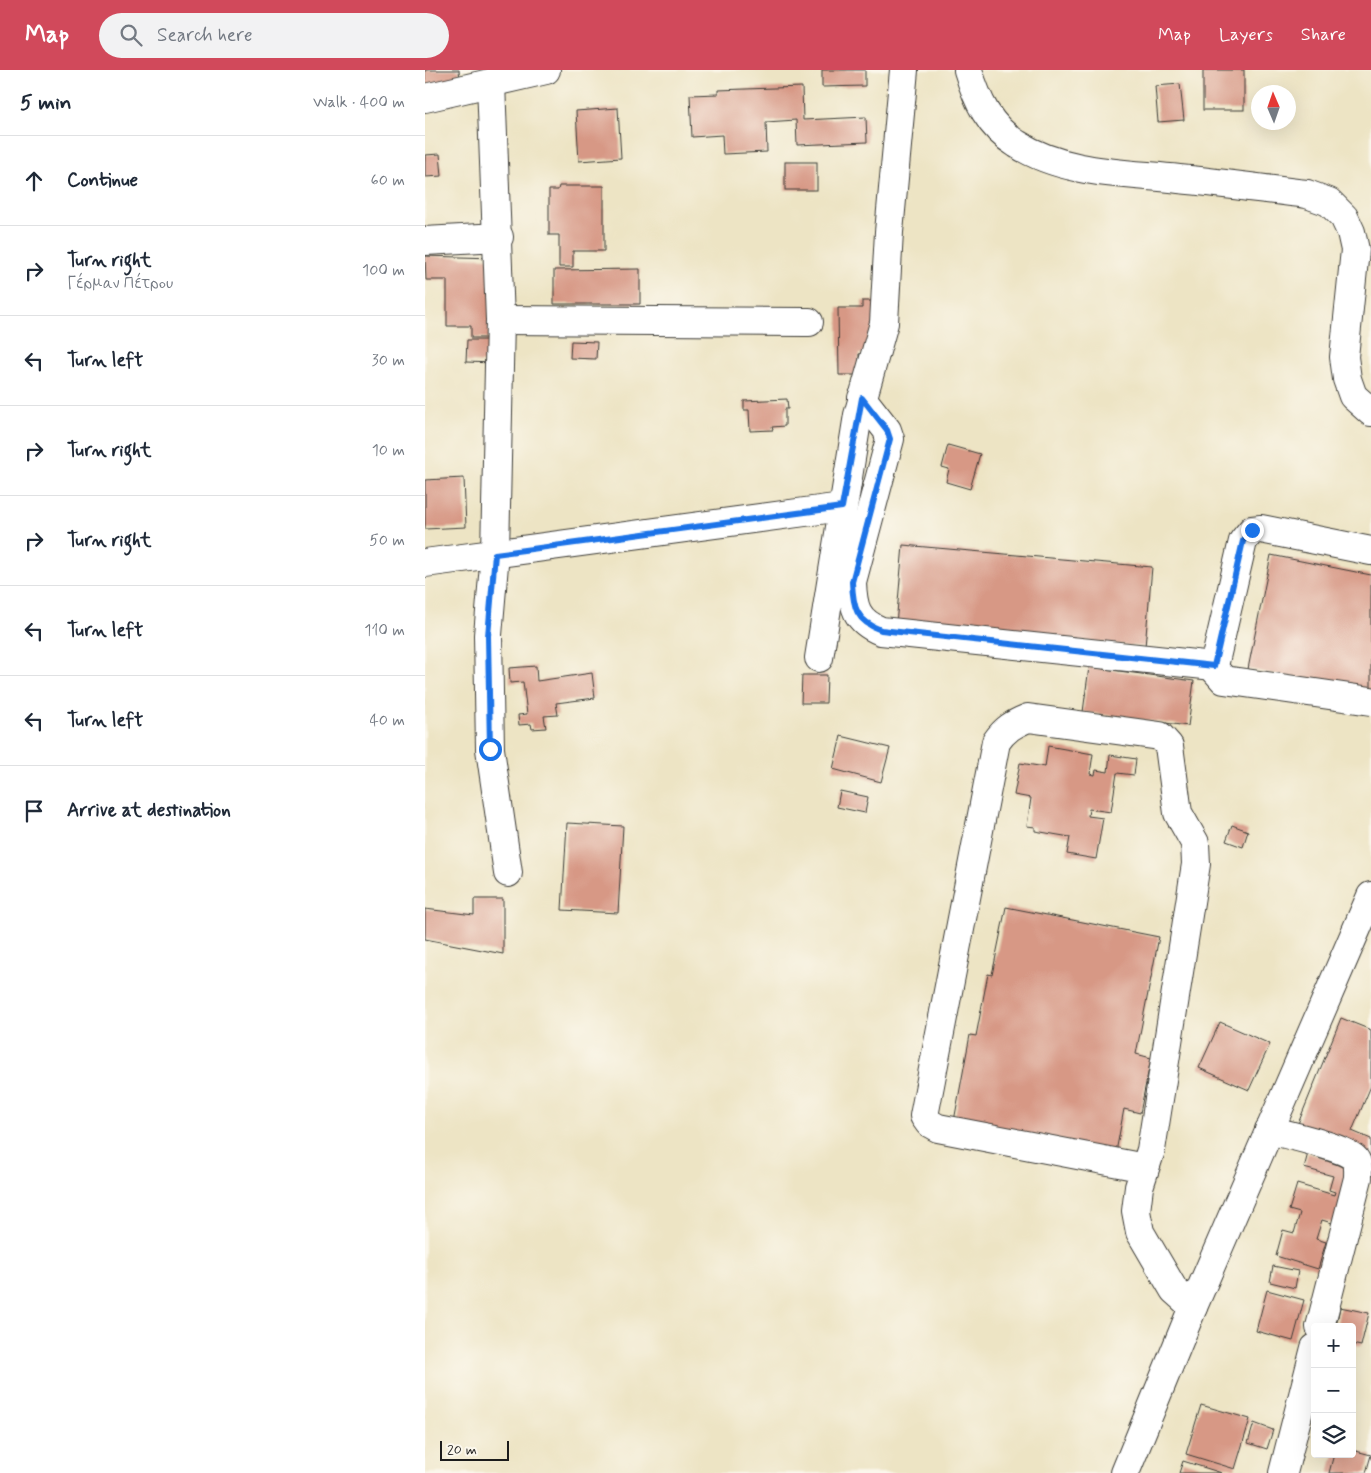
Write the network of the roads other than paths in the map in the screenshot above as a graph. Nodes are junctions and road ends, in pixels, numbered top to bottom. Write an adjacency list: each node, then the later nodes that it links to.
1 (545, 70): 4 (street)
2 (904, 70): 10 (street)
3 (969, 70): 11 (street)
4 (491, 83): 5 (street); 6 (street)
5 (425, 98)
6 (499, 237): 7 (street); 8 (street)
7 (425, 241)
8 (500, 320): 9 (street); 14 (street)
9 (809, 322)
10 (862, 398): 12 (street); 17 (street)
11 (1371, 412)
12 (842, 507): 14 (street); 16 (street)
13 (1371, 551): 17 (street)
14 (495, 554): 15 (street); 19 (street)
15 (425, 562)
16 (819, 658)
17 (1214, 666): 18 (street)
18 (1371, 701)
19 (508, 873)
20 (1371, 896): 21 (street)
21 (1269, 1130): 22 (street); 24 (street)
22 (1361, 1158): 25 (street)
23 (1145, 1168): 23 (street); 24 (street)
24 (1193, 1307): 27 (street)
25 (1321, 1323)
26 (1311, 1364): 28 (street)
27 (1125, 1473)
28 (1283, 1473)

